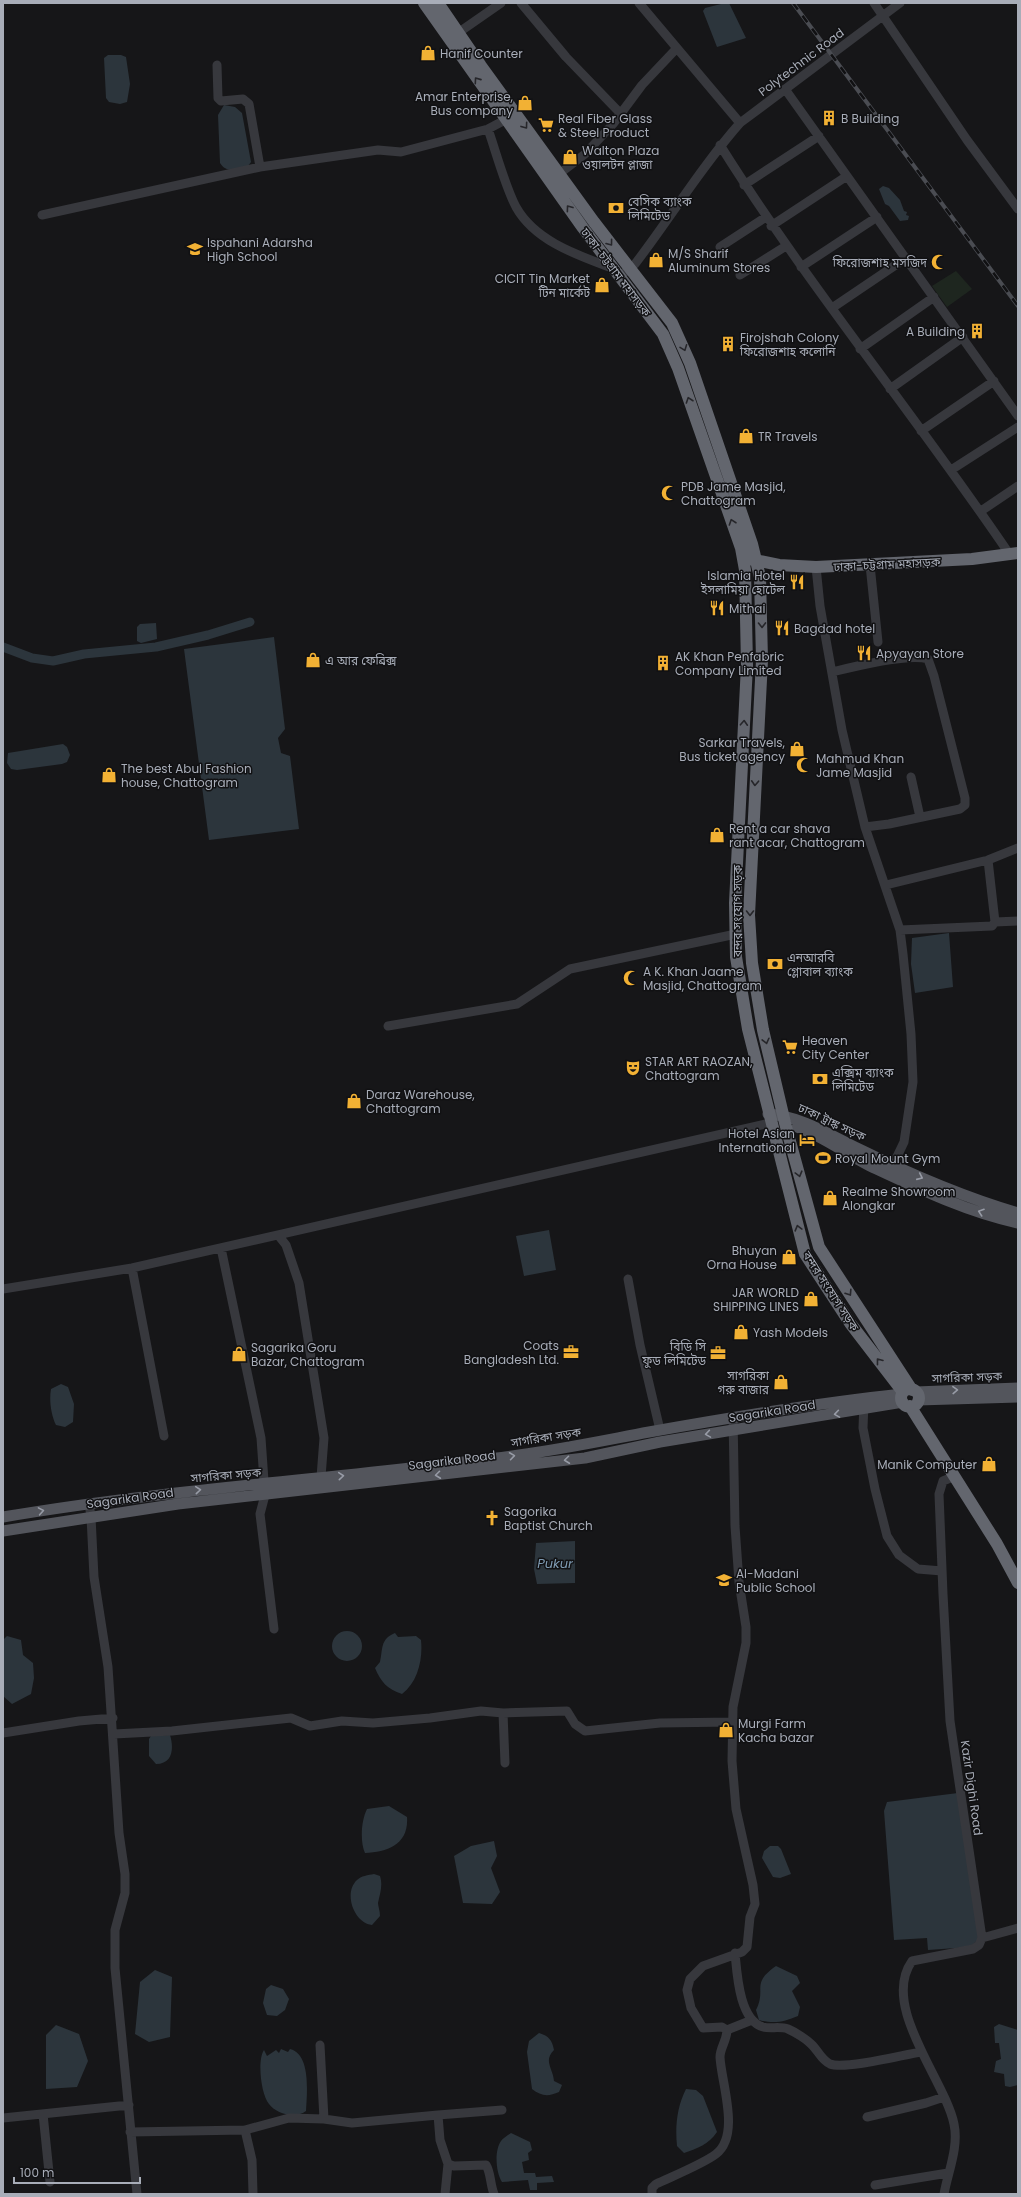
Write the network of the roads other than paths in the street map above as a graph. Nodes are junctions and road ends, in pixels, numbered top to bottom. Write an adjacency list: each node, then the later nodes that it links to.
1 (424, 3): 9 (highway, ঢাকা-চট্টগ্রাম মহাসড়ক)
2 (438, 3): 9 (highway, ঢাকা-চট্টগ্রাম মহাসড়ক)
3 (501, 3): 9 (street)
4 (522, 3): 13 (street)
5 (638, 3): 10 (street)
6 (874, 3): 8 (street)
7 (900, 3): 8 (street, Polytechnic Road)
8 (884, 16): 12 (street, Polytechnic Road); 23 (street)
9 (453, 36): 14 (highway, ঢাকা-চট্টগ্রাম মহাসড়ক, one-way to 9); 20 (highway, ঢাকা-চট্টগ্রাম মহাসড়ক, one-way to 20)
10 (677, 48): 13 (street); 15 (street)
11 (217, 65): 19 (street)
12 (785, 89): 15 (street, Polytechnic Road); 17 (street)
13 (621, 114): 20 (street)
14 (505, 120): 16 (street); 33 (highway, ঢাকা-চট্টগ্রাম মহাসড়ক, one-way to 14)
15 (740, 123): 18 (street, Polytechnic Road)
16 (488, 129): 19 (street); 33 (street)
17 (819, 136): 21 (street); 22 (street)
18 (720, 146): 22 (street); 32 (street, Polytechnic Road)
19 (260, 167): 24 (street)
20 (560, 174): 32 (highway, ঢাকা-চট্টগ্রাম মহাসড়ক, one-way to 32)
21 (848, 176): 26 (street); 27 (street)
22 (744, 184): 25 (street)
23 (1018, 209)
24 (42, 215)
25 (766, 217): 27 (street); 29 (street)
26 (877, 217): 30 (street); 31 (street)
27 (771, 226): 28 (street)
28 (786, 246): 31 (street); 34 (street)
29 (720, 247)
30 (906, 258): 35 (street); 36 (street)
31 (801, 267): 36 (street)
32 (630, 269): 33 (street, Polytechnic Road); 48 (highway, ঢাকা-চট্টগ্রাম মহাসড়ক, one-way to 48)
33 (616, 272): 49 (highway, ঢাকা-চট্টগ্রাম মহাসড়ক, one-way to 33)
34 (740, 275)
35 (934, 298): 37 (street); 38 (street)
36 (832, 308): 38 (street)
37 (962, 337): 39 (street); 40 (street)
38 (860, 349): 40 (street)
39 (994, 381): 41 (street); 43 (street)
40 (890, 389): 43 (street)
41 (1018, 416)
42 (1018, 427): 44 (street)
43 (921, 431): 44 (street)
44 (952, 470): 46 (street)
45 (1018, 486): 46 (street)
46 (981, 511): 47 (street)
47 (1014, 554): 50 (highway, ঢাকা-চট্টগ্রাম মহাসড়ক)
48 (756, 559): 49 (highway, ঢাকা-চট্টগ্রাম মহাসড়ক); 51 (highway, ঢাকা-চট্টগ্রাম মহাসড়ক); 66 (highway, বন্দর সংযোগ সড়ক, one-way to 66)
49 (743, 560): 63 (highway, বন্দর সংযোগ সড়ক, one-way to 49)
50 (870, 565): 51 (highway, ঢাকা-চট্টগ্রাম মহাসড়ক); 52 (street)
51 (816, 567): 53 (street)
52 (878, 642)
53 (832, 672): 55 (street); 56 (street)
54 (911, 778): 55 (street)
55 (920, 817): 56 (street)
56 (865, 827): 59 (street)
57 (1018, 848): 58 (street)
58 (988, 860): 59 (street); 61 (street)
59 (886, 885): 62 (street)
60 (1018, 921): 61 (street)
61 (995, 922): 62 (street)
62 (900, 930): 67 (street)
63 (736, 934): 64 (street); 65 (highway, বন্দর সংযোগ সড়ক)
64 (388, 1026)
65 (769, 1118): 66 (main road, ঢাকা ট্রাঙ্ক সড়ক); 70 (street); 76 (highway, বন্দর সংযোগ সড়ক, one-way to 65)
66 (784, 1119): 67 (main road, ঢাকা ট্রাঙ্ক সড়ক); 69 (main road, ঢাকা ট্রাঙ্ক সড়ক, one-way to 66); 76 (highway, বন্দর সংযোগ সড়ক, one-way to 76)
67 (893, 1164): 68 (main road, ঢাকা ট্রাঙ্ক সড়ক, one-way to 68)
68 (1018, 1213)
69 (1018, 1223)
70 (278, 1235): 71 (street); 87 (street)
71 (221, 1248): 72 (street); 88 (street)
72 (132, 1268): 74 (street); 83 (street)
73 (628, 1279): 81 (street)
74 (3, 1289)
75 (1018, 1388): 76 (main road, সাগরিকা সড়ক, one-way to 75)
76 (910, 1397): 77 (main road, সাগরিকা সড়ক); 78 (main road, সাগরিকা সড়ক); 79 (main road, Sagarika Road); 86 (highway, বন্দর সংযোগ সড়ক); 93 (highway, বন্দর সংযোগ সড়ক)
77 (1018, 1397)
78 (863, 1398): 79 (street); 80 (main road, সাগরিকা সড়ক)
79 (865, 1410): 82 (main road, Sagarika Road, one-way to 82); 94 (street)
80 (733, 1417): 81 (main road, সাগরিকা সড়ক); 82 (street)
81 (660, 1430): 84 (main road, সাগরিকা সড়ক)
82 (733, 1430): 85 (main road, Sagarika Road, one-way to 85); 99 (street)
83 (164, 1436)
84 (583, 1444): 85 (main road); 87 (main road, সাগরিকা সড়ক, one-way to 84)
85 (584, 1458): 88 (main road, Sagarika Road, one-way to 88)
86 (955, 1476): 94 (street, Kazir Dighi Road); 95 (highway, বন্দর সংযোগ সড়ক)
87 (321, 1477): 88 (main road, সাগরিকা সড়ক)
88 (265, 1490): 89 (main road, সাগরিকা সড়ক, one-way to 88); 91 (main road, Sagarika Road); 96 (street)
89 (89, 1503): 90 (main road, সাগরিকা সড়ক, one-way to 89); 91 (street)
90 (3, 1517)
91 (91, 1517): 92 (main road, Sagarika Road); 98 (street)
92 (3, 1531)
93 (1018, 1568)
94 (942, 1571): 104 (street, Kazir Dighi Road)
95 (1018, 1583)
96 (274, 1629)
97 (503, 1713): 99 (street); 101 (street); 102 (street)
98 (113, 1718): 100 (street); 101 (street)
99 (732, 1722): 105 (street)
100 (3, 1733)
101 (114, 1734): 111 (street)
102 (505, 1763)
103 (1018, 1928): 104 (street)
104 (982, 1938): 109 (street)
105 (735, 1953): 106 (street); 107 (street)
106 (752, 2020): 107 (street); 109 (street)
107 (727, 2030): 128 (street)
108 (320, 2045): 117 (street)
109 (921, 2052): 110 (street)
110 (944, 2096): 115 (street); 121 (street)
111 (129, 2105): 113 (street); 119 (street)
112 (502, 2110): 114 (street)
113 (43, 2114): 116 (street); 122 (street)
114 (438, 2115): 117 (street); 120 (street)
115 (868, 2117)
116 (3, 2118)
117 (324, 2119): 118 (street)
118 (245, 2130): 119 (street); 124 (street)
119 (130, 2132): 125 (street)
120 (448, 2164): 126 (street); 127 (street)
121 (948, 2173): 123 (street); 129 (street)
122 (50, 2182)
123 (875, 2185)
124 (253, 2193)
125 (137, 2194)
126 (445, 2194)
127 (494, 2194)
128 (652, 2194)
129 (944, 2194)

